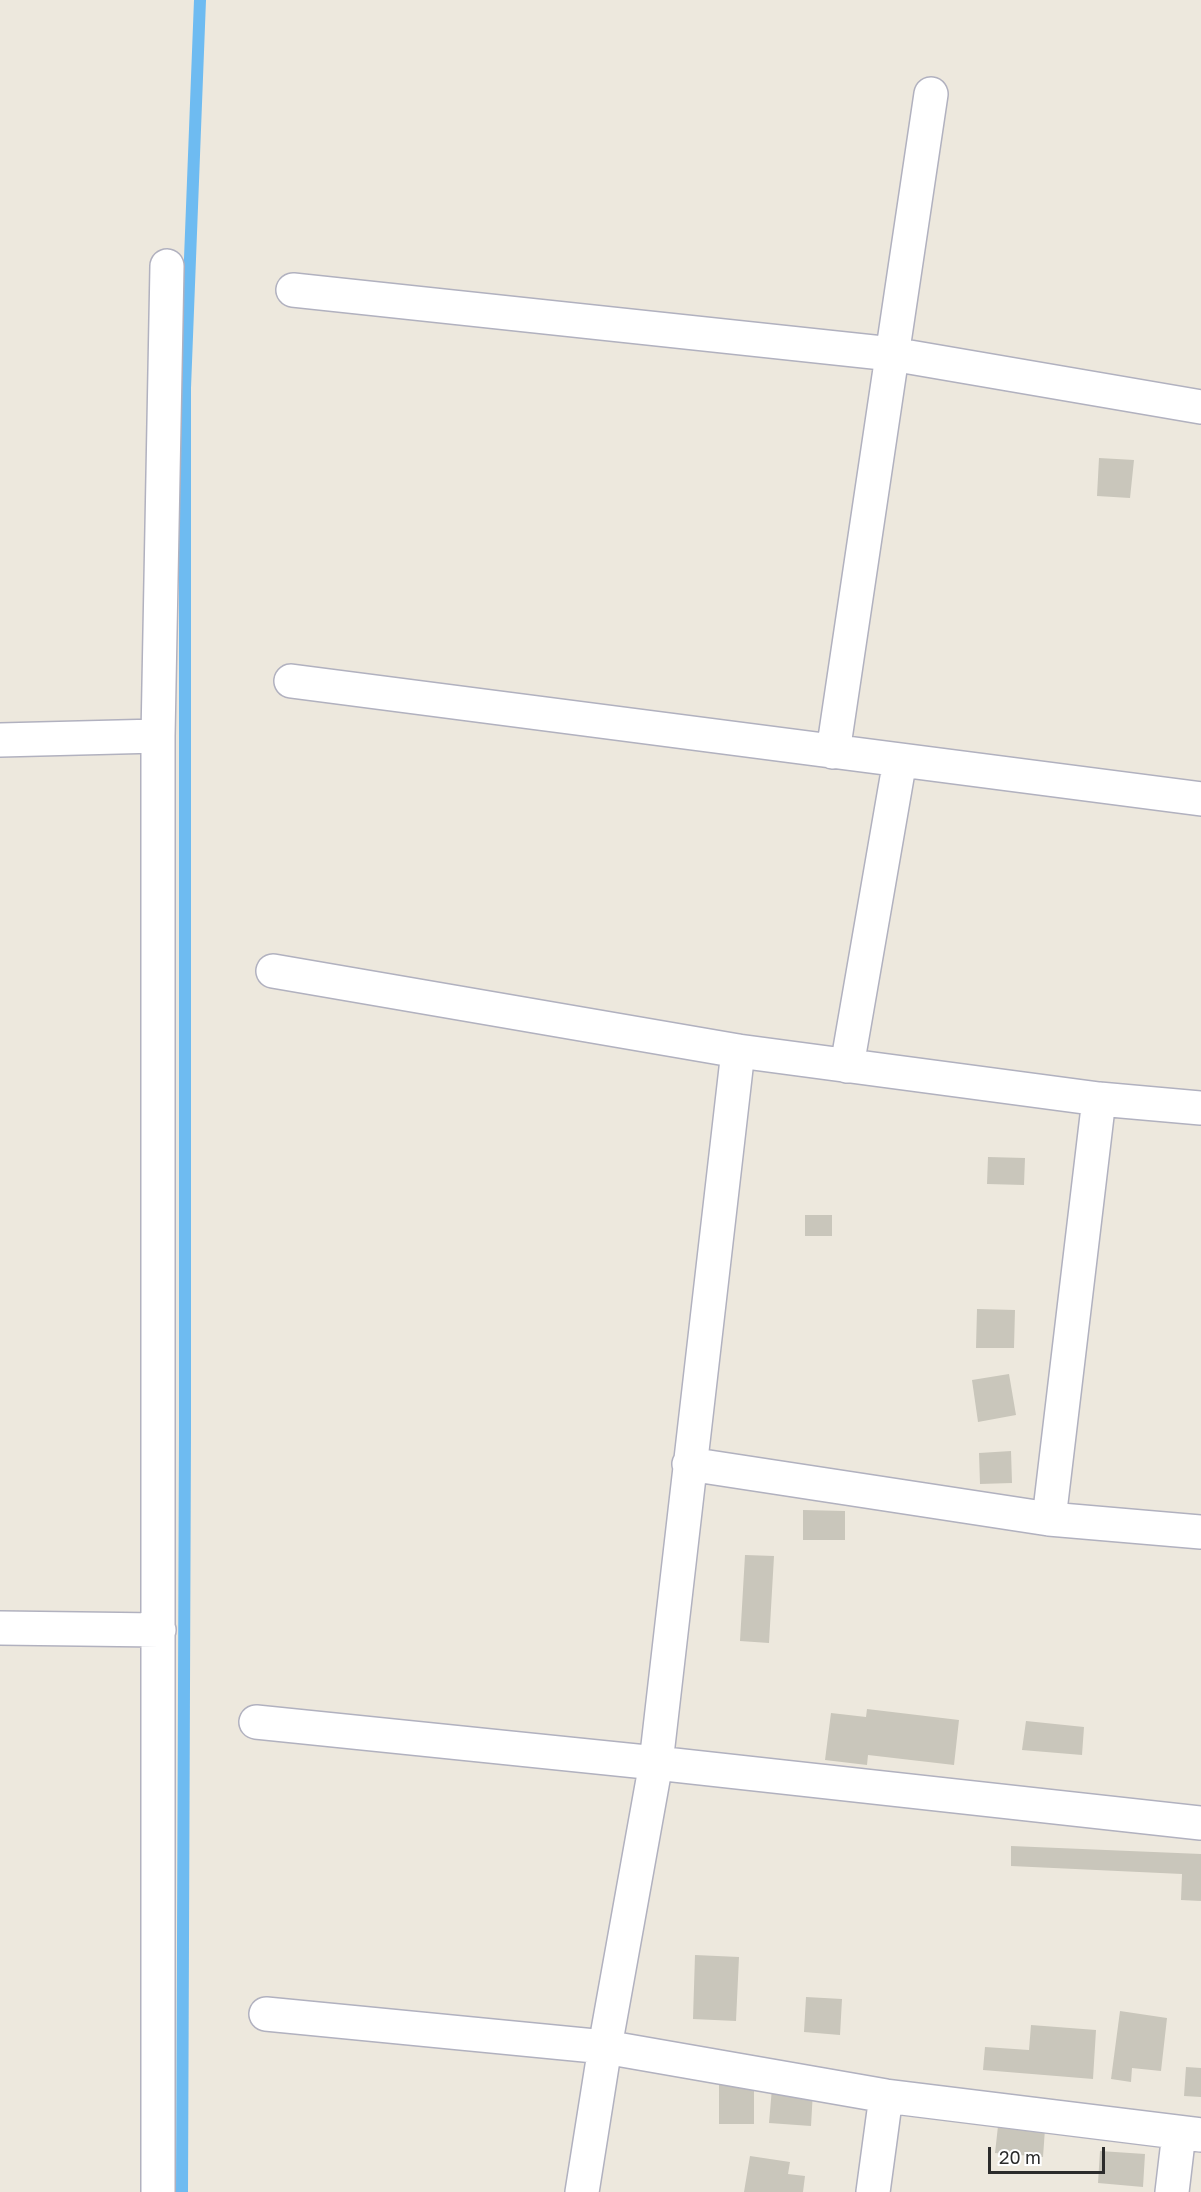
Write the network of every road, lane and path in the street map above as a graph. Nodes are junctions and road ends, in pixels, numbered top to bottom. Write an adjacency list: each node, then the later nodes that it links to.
1 (931, 94): 4 (street)
2 (167, 266): 7 (street)
3 (293, 290): 4 (street)
4 (892, 354): 5 (street); 9 (street)
5 (1201, 407)
6 (291, 681): 9 (street)
7 (158, 736): 8 (street); 21 (street)
8 (0, 740)
9 (833, 752): 10 (street)
10 (900, 760): 11 (street); 14 (street)
11 (1201, 799)
12 (273, 971): 13 (street)
13 (738, 1051): 14 (street); 17 (street)
14 (848, 1066): 15 (street)
15 (1099, 1099): 16 (street); 18 (street)
16 (1201, 1108)
17 (689, 1464): 18 (street); 23 (street)
18 (1049, 1519): 19 (street)
19 (1201, 1532)
20 (0, 1628): 21 (street)
21 (159, 1630): 29 (street)
22 (256, 1722): 23 (street)
23 (656, 1763): 24 (street); 26 (street)
24 (1201, 1823)
25 (266, 2014): 26 (street)
26 (605, 2046): 27 (street); 30 (street)
27 (886, 2096): 28 (street); 31 (street)
28 (1190, 2134): 32 (street)
29 (158, 2192)
30 (582, 2192)
31 (873, 2192)
32 (1172, 2192)

